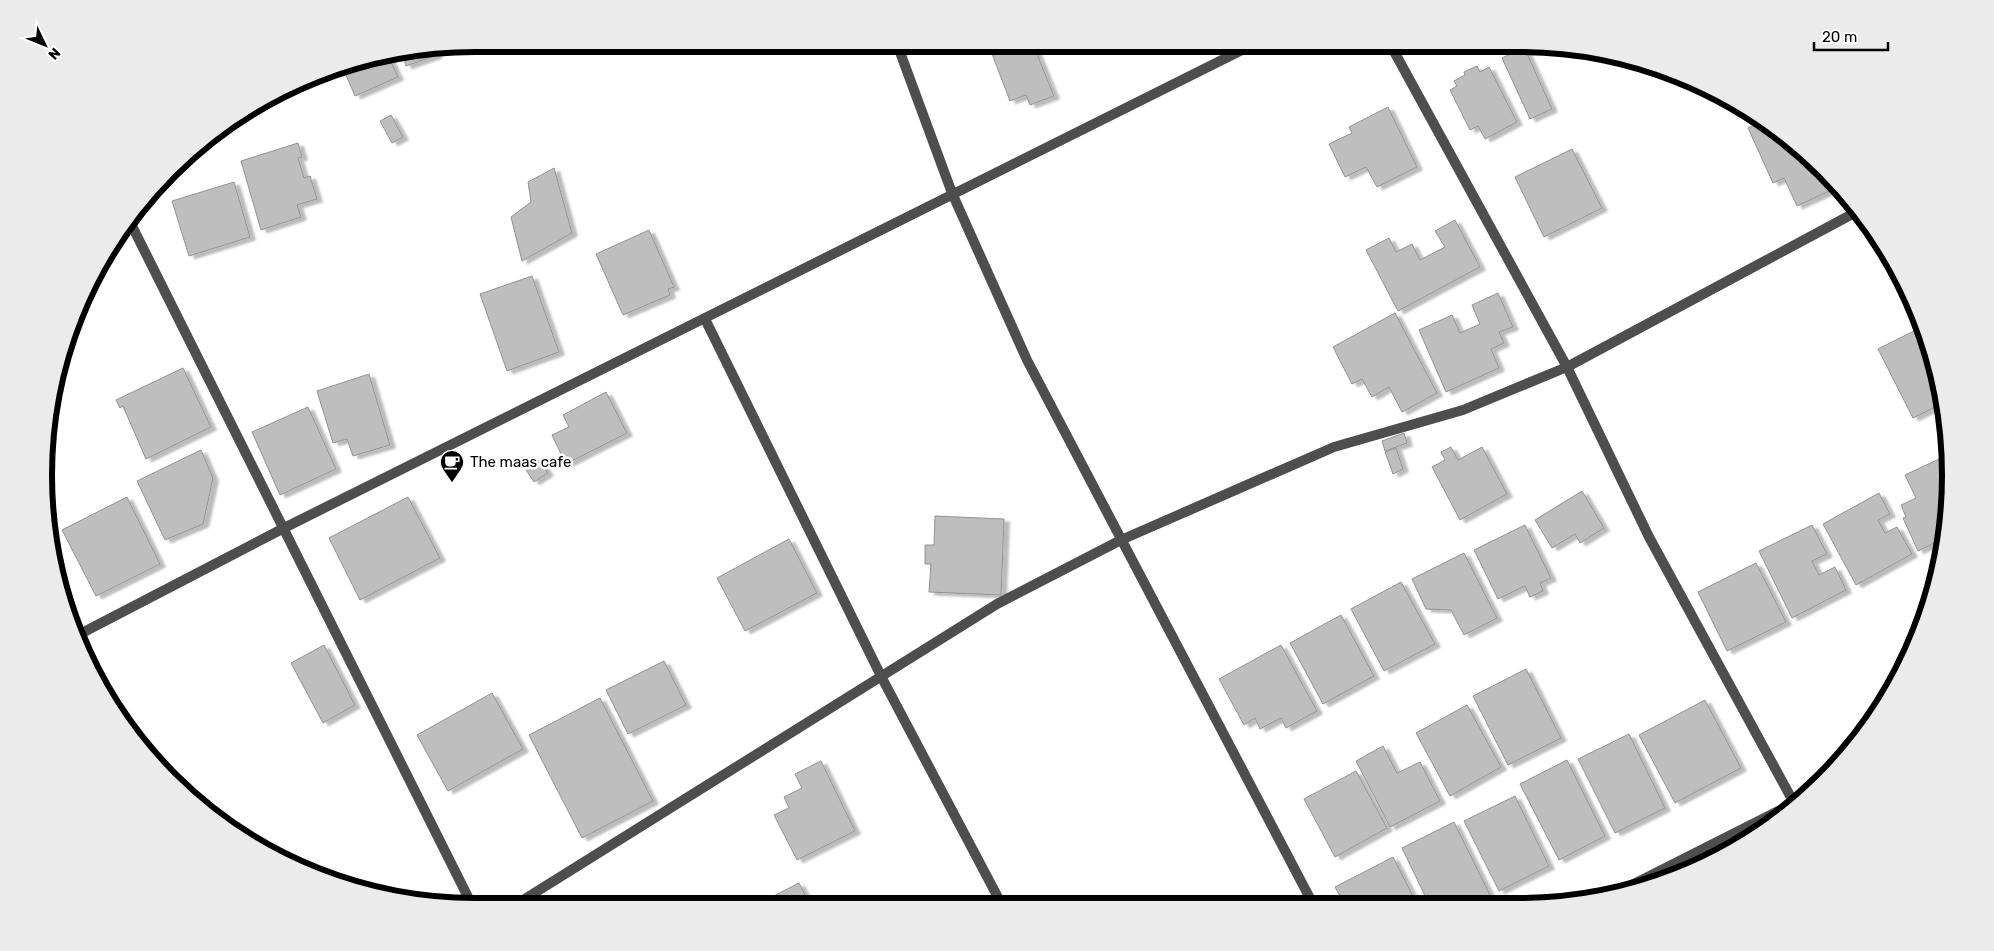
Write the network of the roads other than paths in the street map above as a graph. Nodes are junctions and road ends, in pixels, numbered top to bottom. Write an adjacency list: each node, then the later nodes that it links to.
1 (900, 52): 4 (street)
2 (1238, 52): 4 (street)
3 (1394, 52): 8 (street)
4 (952, 193): 7 (street); 10 (street)
5 (1851, 215): 8 (street)
6 (133, 228): 9 (street)
7 (706, 319): 9 (street); 12 (street)
8 (1567, 367): 10 (street); 13 (street)
9 (284, 528): 11 (street); 16 (street)
10 (1121, 540): 12 (street); 19 (street)
11 (83, 632)
12 (882, 678): 17 (street); 18 (street)
13 (1792, 798)
14 (1751, 829): 15 (street)
15 (1647, 878)
16 (469, 898)
17 (527, 898)
18 (998, 898)
19 (1309, 898)

